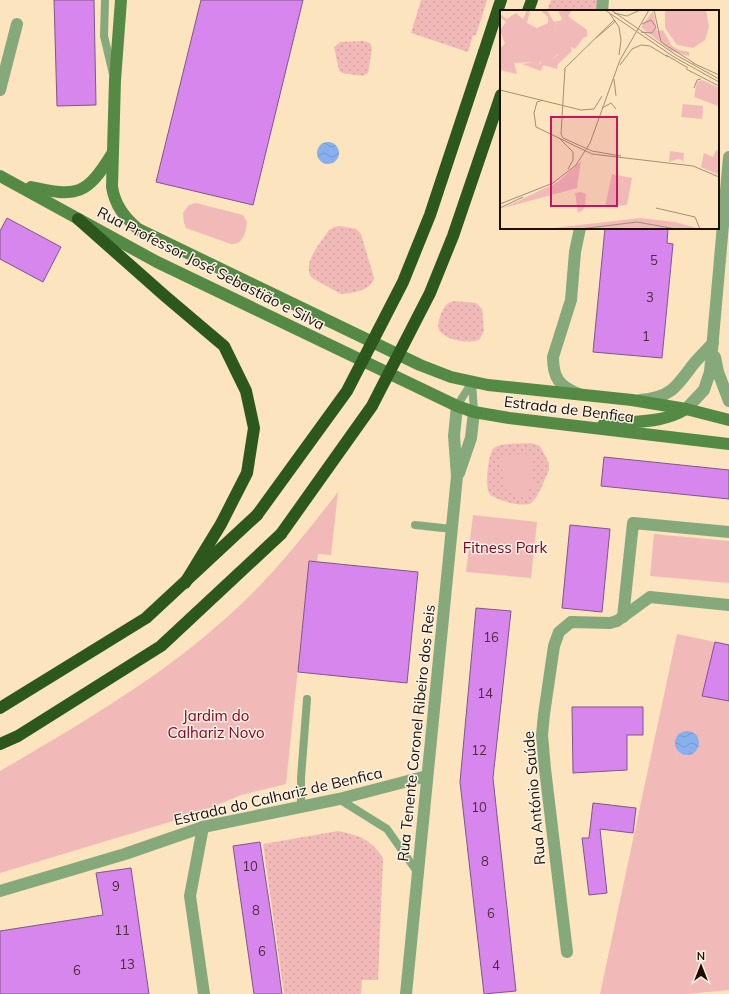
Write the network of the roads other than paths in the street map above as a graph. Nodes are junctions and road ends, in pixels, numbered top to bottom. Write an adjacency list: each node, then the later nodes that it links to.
1 (105, 0): 9 (lane)
2 (121, 0): 9 (street, Rua Professor José Sebastião e Silva)
3 (501, 0): 37 (highway, bridge)
4 (532, 0): 6 (highway)
5 (603, 0): 7 (street)
6 (528, 10)
7 (602, 10)
8 (17, 24): 10 (street)
9 (115, 80): 12 (street, Rua Professor José Sebastião e Silva)
10 (0, 90)
11 (500, 98): 42 (highway, bridge)
12 (112, 154): 15 (street); 21 (street, Rua Professor José Sebastião e Silva)
13 (729, 157): 16 (street)
14 (0, 176): 15 (street, Rua Professor José Sebastião e Silva)
15 (18, 184): 17 (street, Rua Professor José Sebastião e Silva)
16 (727, 215): 19 (street)
17 (78, 219): 23 (street, Rua Professor José Sebastião e Silva); 37 (highway)
18 (580, 229): 24 (street)
19 (725, 256): 20 (street)
20 (713, 343): 25 (street); 26 (street); 28 (street)
21 (420, 365): 22 (street, Estrada de Benfica)
22 (472, 382): 24 (street, Estrada de Benfica); 27 (lane); 29 (lane)
23 (411, 385): 27 (street, Estrada de Benfica)
24 (582, 395): 25 (street, Estrada de Benfica)
25 (632, 400): 28 (street, Estrada de Benfica)
26 (729, 401)
27 (457, 406): 29 (street, Estrada de Benfica); 33 (street, Rua Tenente Coronel Ribeiro dos Reis)
28 (686, 410): 30 (street, Estrada de Benfica); 31 (street)
29 (474, 412): 31 (street, Estrada de Benfica); 33 (street, Rua Tenente Coronel Ribeiro dos Reis)
30 (729, 420)
31 (592, 427): 32 (street, Estrada de Benfica)
32 (729, 444)
33 (458, 476): 35 (street, Rua Tenente Coronel Ribeiro dos Reis)
34 (415, 525): 35 (lane)
35 (452, 529): 43 (street, Rua Tenente Coronel Ribeiro dos Reis)
36 (729, 532): 39 (street)
37 (185, 583): 41 (highway)
38 (729, 605): 39 (street, Rua António Saúde)
39 (623, 617): 49 (street, Rua António Saúde)
40 (307, 699): 45 (lane)
41 (0, 708)
42 (0, 744)
43 (427, 776): 44 (street, Estrada do Calhariz de Benfica); 47 (street, Rua Tenente Coronel Ribeiro dos Reis)
44 (339, 799): 45 (street, Estrada do Calhariz de Benfica); 47 (lane)
45 (301, 807): 46 (street, Estrada do Calhariz de Benfica)
46 (203, 827): 48 (street, Estrada do Calhariz de Benfica); 50 (street)
47 (418, 873): 51 (street, Rua Tenente Coronel Ribeiro dos Reis)
48 (0, 891)
49 (567, 952)
50 (204, 994)
51 (406, 994)

